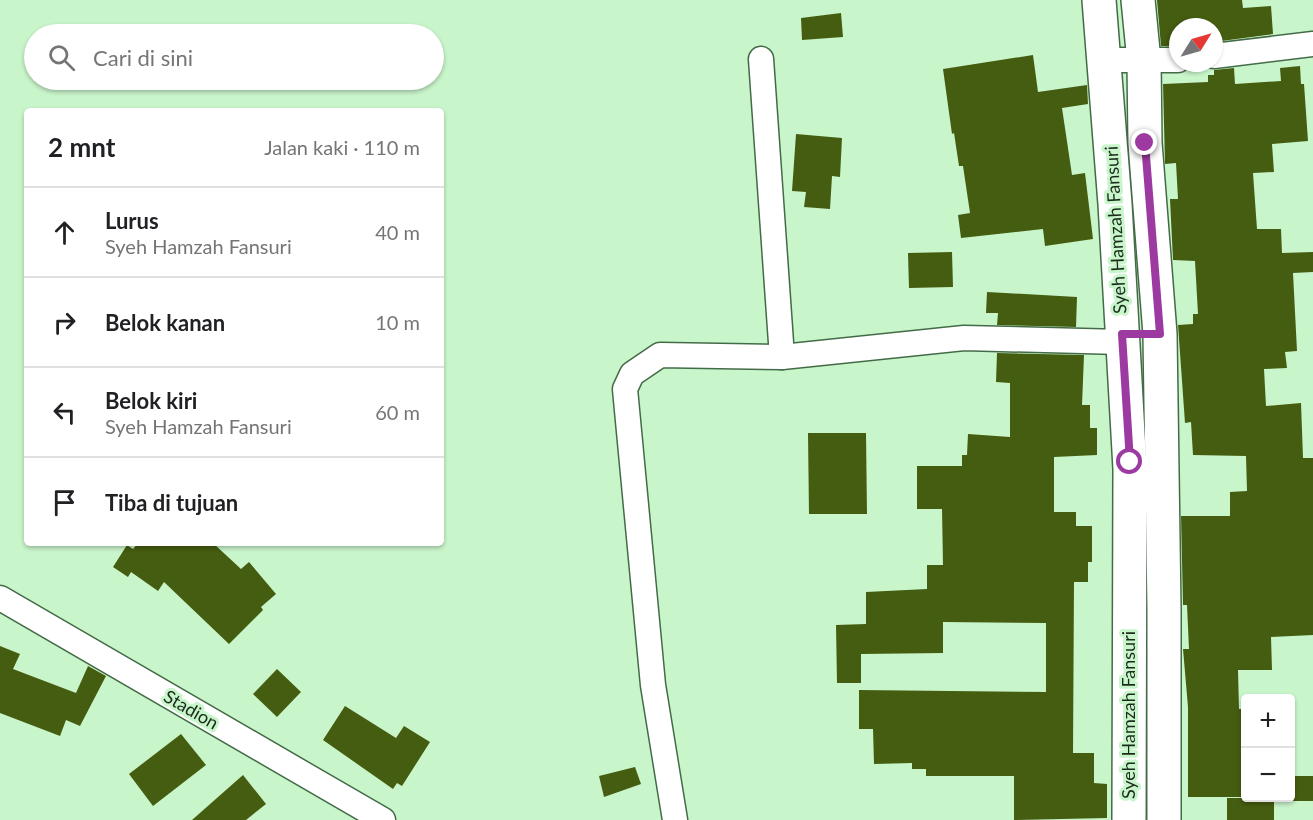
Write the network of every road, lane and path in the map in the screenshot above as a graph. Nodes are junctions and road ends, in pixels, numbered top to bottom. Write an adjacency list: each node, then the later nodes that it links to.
1 (1099, 0): 6 (main road, Syeh Hamzah Fansuri)
2 (1138, 0): 8 (main road, Syeh Hamzah Fansuri)
3 (1313, 44): 4 (street)
4 (1223, 55)
5 (761, 59): 11 (street)
6 (1105, 60): 8 (street); 10 (main road, Syeh Hamzah Fansuri)
7 (1169, 60): 8 (street)
8 (1144, 61): 9 (main road, Syeh Hamzah Fansuri)
9 (1160, 334): 10 (main road); 16 (main road, Syeh Hamzah Fansuri)
10 (1122, 338): 11 (street); 15 (main road, Syeh Hamzah Fansuri)
11 (782, 357): 14 (street)
12 (0, 598): 13 (street, Stadion)
13 (383, 820)
14 (675, 820)
15 (1129, 820)
16 (1164, 820)

